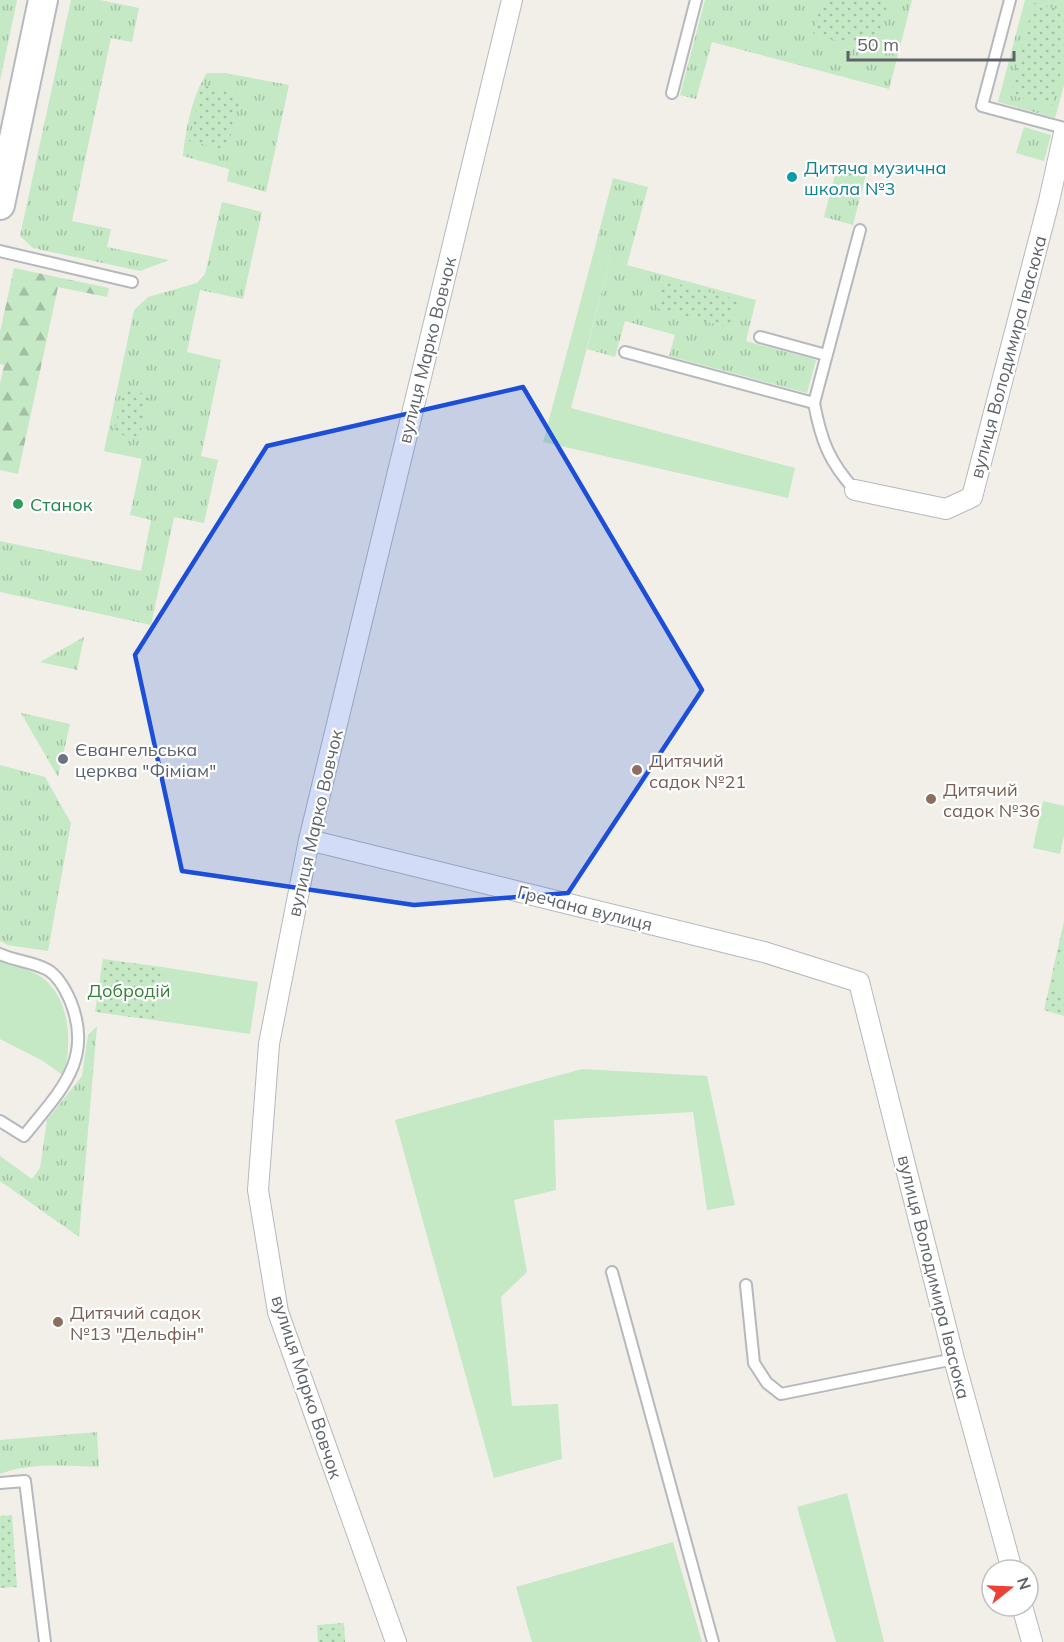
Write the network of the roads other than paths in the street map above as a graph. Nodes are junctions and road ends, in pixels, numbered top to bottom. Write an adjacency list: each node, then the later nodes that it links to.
1 (44, 0): 8 (main road)
2 (512, 0): 17 (street, вулиця Марко Вовчок)
3 (696, 0): 5 (lane)
4 (1010, 0): 6 (lane)
5 (672, 93)
6 (1064, 128)
7 (1064, 133): 16 (street, вулиця Володимира Івасюка)
8 (0, 205)
9 (860, 230): 14 (lane)
10 (0, 251): 11 (lane)
11 (132, 282)
12 (760, 337): 14 (lane)
13 (625, 352): 15 (lane)
14 (826, 355): 15 (lane)
15 (814, 403): 16 (lane)
16 (855, 490)
17 (309, 840): 19 (street, Гречана вулиця); 28 (street, вулиця Марко Вовчок)
18 (0, 954): 20 (lane)
19 (859, 982): 23 (street, вулиця Володимира Івасюка)
20 (0, 1121)
21 (612, 1272): 29 (lane)
22 (746, 1285): 23 (lane)
23 (954, 1359): 25 (street, вулиця Володимира Івасюка)
24 (0, 1483): 27 (lane)
25 (1009, 1558)
26 (1025, 1618): 30 (street)
27 (45, 1642)
28 (396, 1642)
29 (713, 1642)
30 (1032, 1642)

